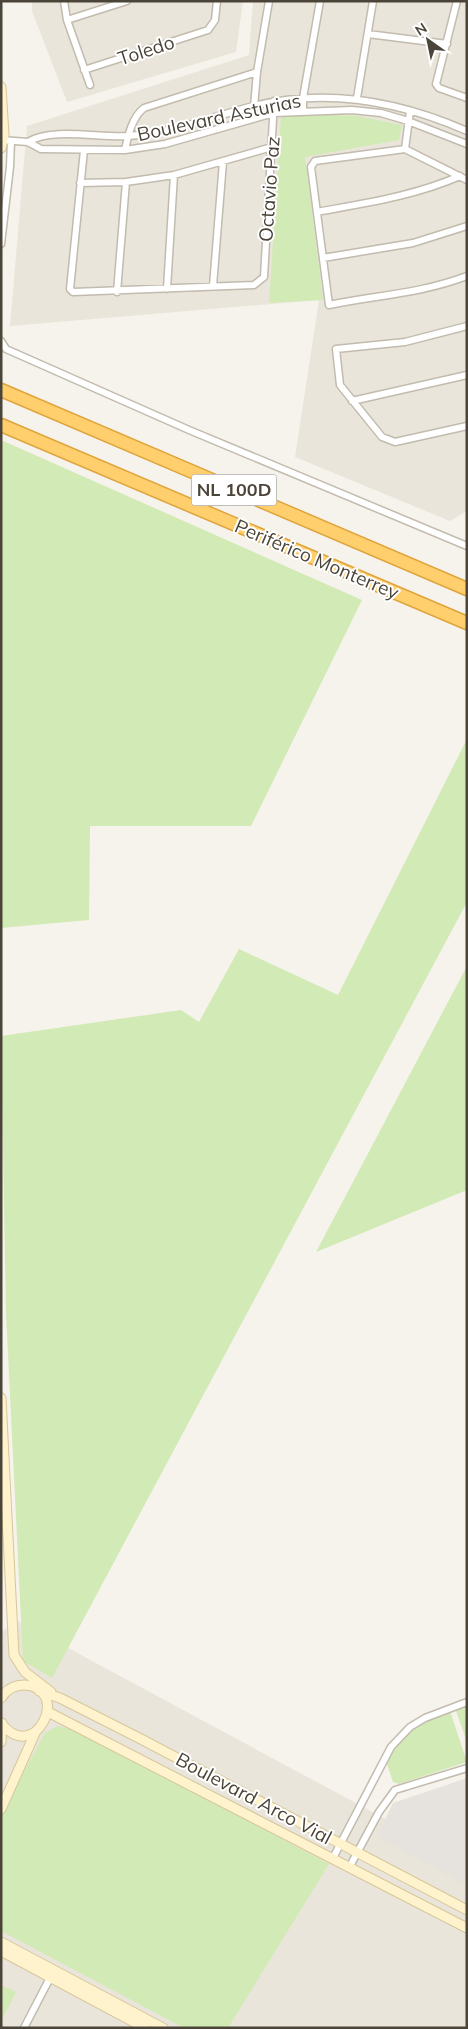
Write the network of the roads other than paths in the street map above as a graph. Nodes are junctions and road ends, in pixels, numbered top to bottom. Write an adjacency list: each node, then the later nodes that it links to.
1 (64, 1): 9 (street)
2 (127, 1): 8 (street)
3 (217, 1): 12 (street, Toledo)
4 (269, 1): 13 (street)
5 (320, 1): 16 (street)
6 (373, 1): 10 (street)
7 (457, 1): 11 (street)
8 (116, 3): 9 (street)
9 (67, 20): 12 (street)
10 (368, 34): 11 (street); 17 (street)
11 (447, 44): 18 (street)
12 (84, 70): 14 (street)
13 (257, 72): 20 (street); 27 (street)
14 (90, 85)
15 (1, 87): 28 (street)
16 (303, 98): 17 (street, Boulevard Asturias); 19 (street, Boulevard Asturias); 21 (street)
17 (357, 98): 22 (street, Boulevard Asturias)
18 (467, 98)
19 (274, 102): 20 (street, Boulevard Asturias); 23 (street, Octavio Paz)
20 (253, 106): 24 (street); 27 (street, Boulevard Asturias)
21 (303, 110): 23 (street, Boulevard Asturias); 25 (street, Boulevard Asturias)
22 (410, 111): 25 (street); 26 (street, Boulevard Asturias)
23 (274, 113): 24 (street, Boulevard Asturias); 31 (street, Octavio Paz)
24 (253, 119): 33 (street, Boulevard Asturias)
25 (408, 121): 30 (street, Boulevard Asturias); 34 (street)
26 (467, 130)
27 (128, 136): 29 (street, Boulevard Asturias); 33 (street)
28 (4, 142): 29 (street, Boulevard Asturias); 43 (street)
29 (28, 142): 32 (street, Boulevard Asturias)
30 (467, 144)
31 (272, 147): 35 (street); 46 (street, Octavio Paz)
32 (84, 150): 33 (street, Boulevard Asturias); 40 (street)
33 (126, 150)
34 (405, 150): 37 (street); 41 (street)
35 (223, 162): 36 (street); 46 (street)
36 (174, 175): 39 (street); 47 (street)
37 (460, 176): 38 (street); 41 (street)
38 (467, 180)
39 (126, 182): 40 (street); 48 (street)
40 (80, 183): 48 (street)
41 (317, 212): 44 (street)
42 (467, 226): 44 (street)
43 (1, 244)
44 (323, 258): 45 (street)
45 (467, 276)
46 (213, 286): 47 (street)
47 (167, 289): 48 (street)
48 (117, 292)
49 (467, 326): 53 (street)
50 (1, 341): 56 (street)
51 (467, 375): 53 (street)
52 (1, 390): 57 (highway, Periférico Monterrey / NL 100D)
53 (352, 401): 55 (street)
54 (1, 425): 58 (highway, Periférico Monterrey / NL 100D)
55 (467, 426)
56 (467, 546)
57 (467, 589)
58 (467, 623)
59 (1, 1398): 60 (street)
60 (2, 1439): 64 (street)
61 (1, 1683): 63 (street)
62 (39, 1691): 63 (street, Boulevard Arco Vial); 64 (street, Boulevard Arco Vial); 66 (street)
63 (3, 1696)
64 (60, 1698): 72 (street, Boulevard Arco Vial)
65 (467, 1702): 72 (street)
66 (48, 1712): 68 (street); 74 (street, Boulevard Arco Vial)
67 (1, 1723): 68 (street); 69 (street)
68 (36, 1731): 71 (street)
69 (1, 1742)
70 (467, 1768): 73 (street)
71 (1, 1808)
72 (340, 1843): 73 (street, Boulevard Arco Vial); 74 (street)
73 (358, 1851): 75 (street); 76 (street, Boulevard Arco Vial)
74 (333, 1858): 75 (street, Boulevard Arco Vial)
75 (350, 1866): 77 (street, Boulevard Arco Vial)
76 (467, 1910)
77 (467, 1928)
78 (1, 1942): 80 (street)
79 (1, 1952): 80 (street)
80 (52, 1973): 81 (street); 82 (street); 83 (street)
81 (161, 2027)
82 (24, 2028)
83 (145, 2028)

